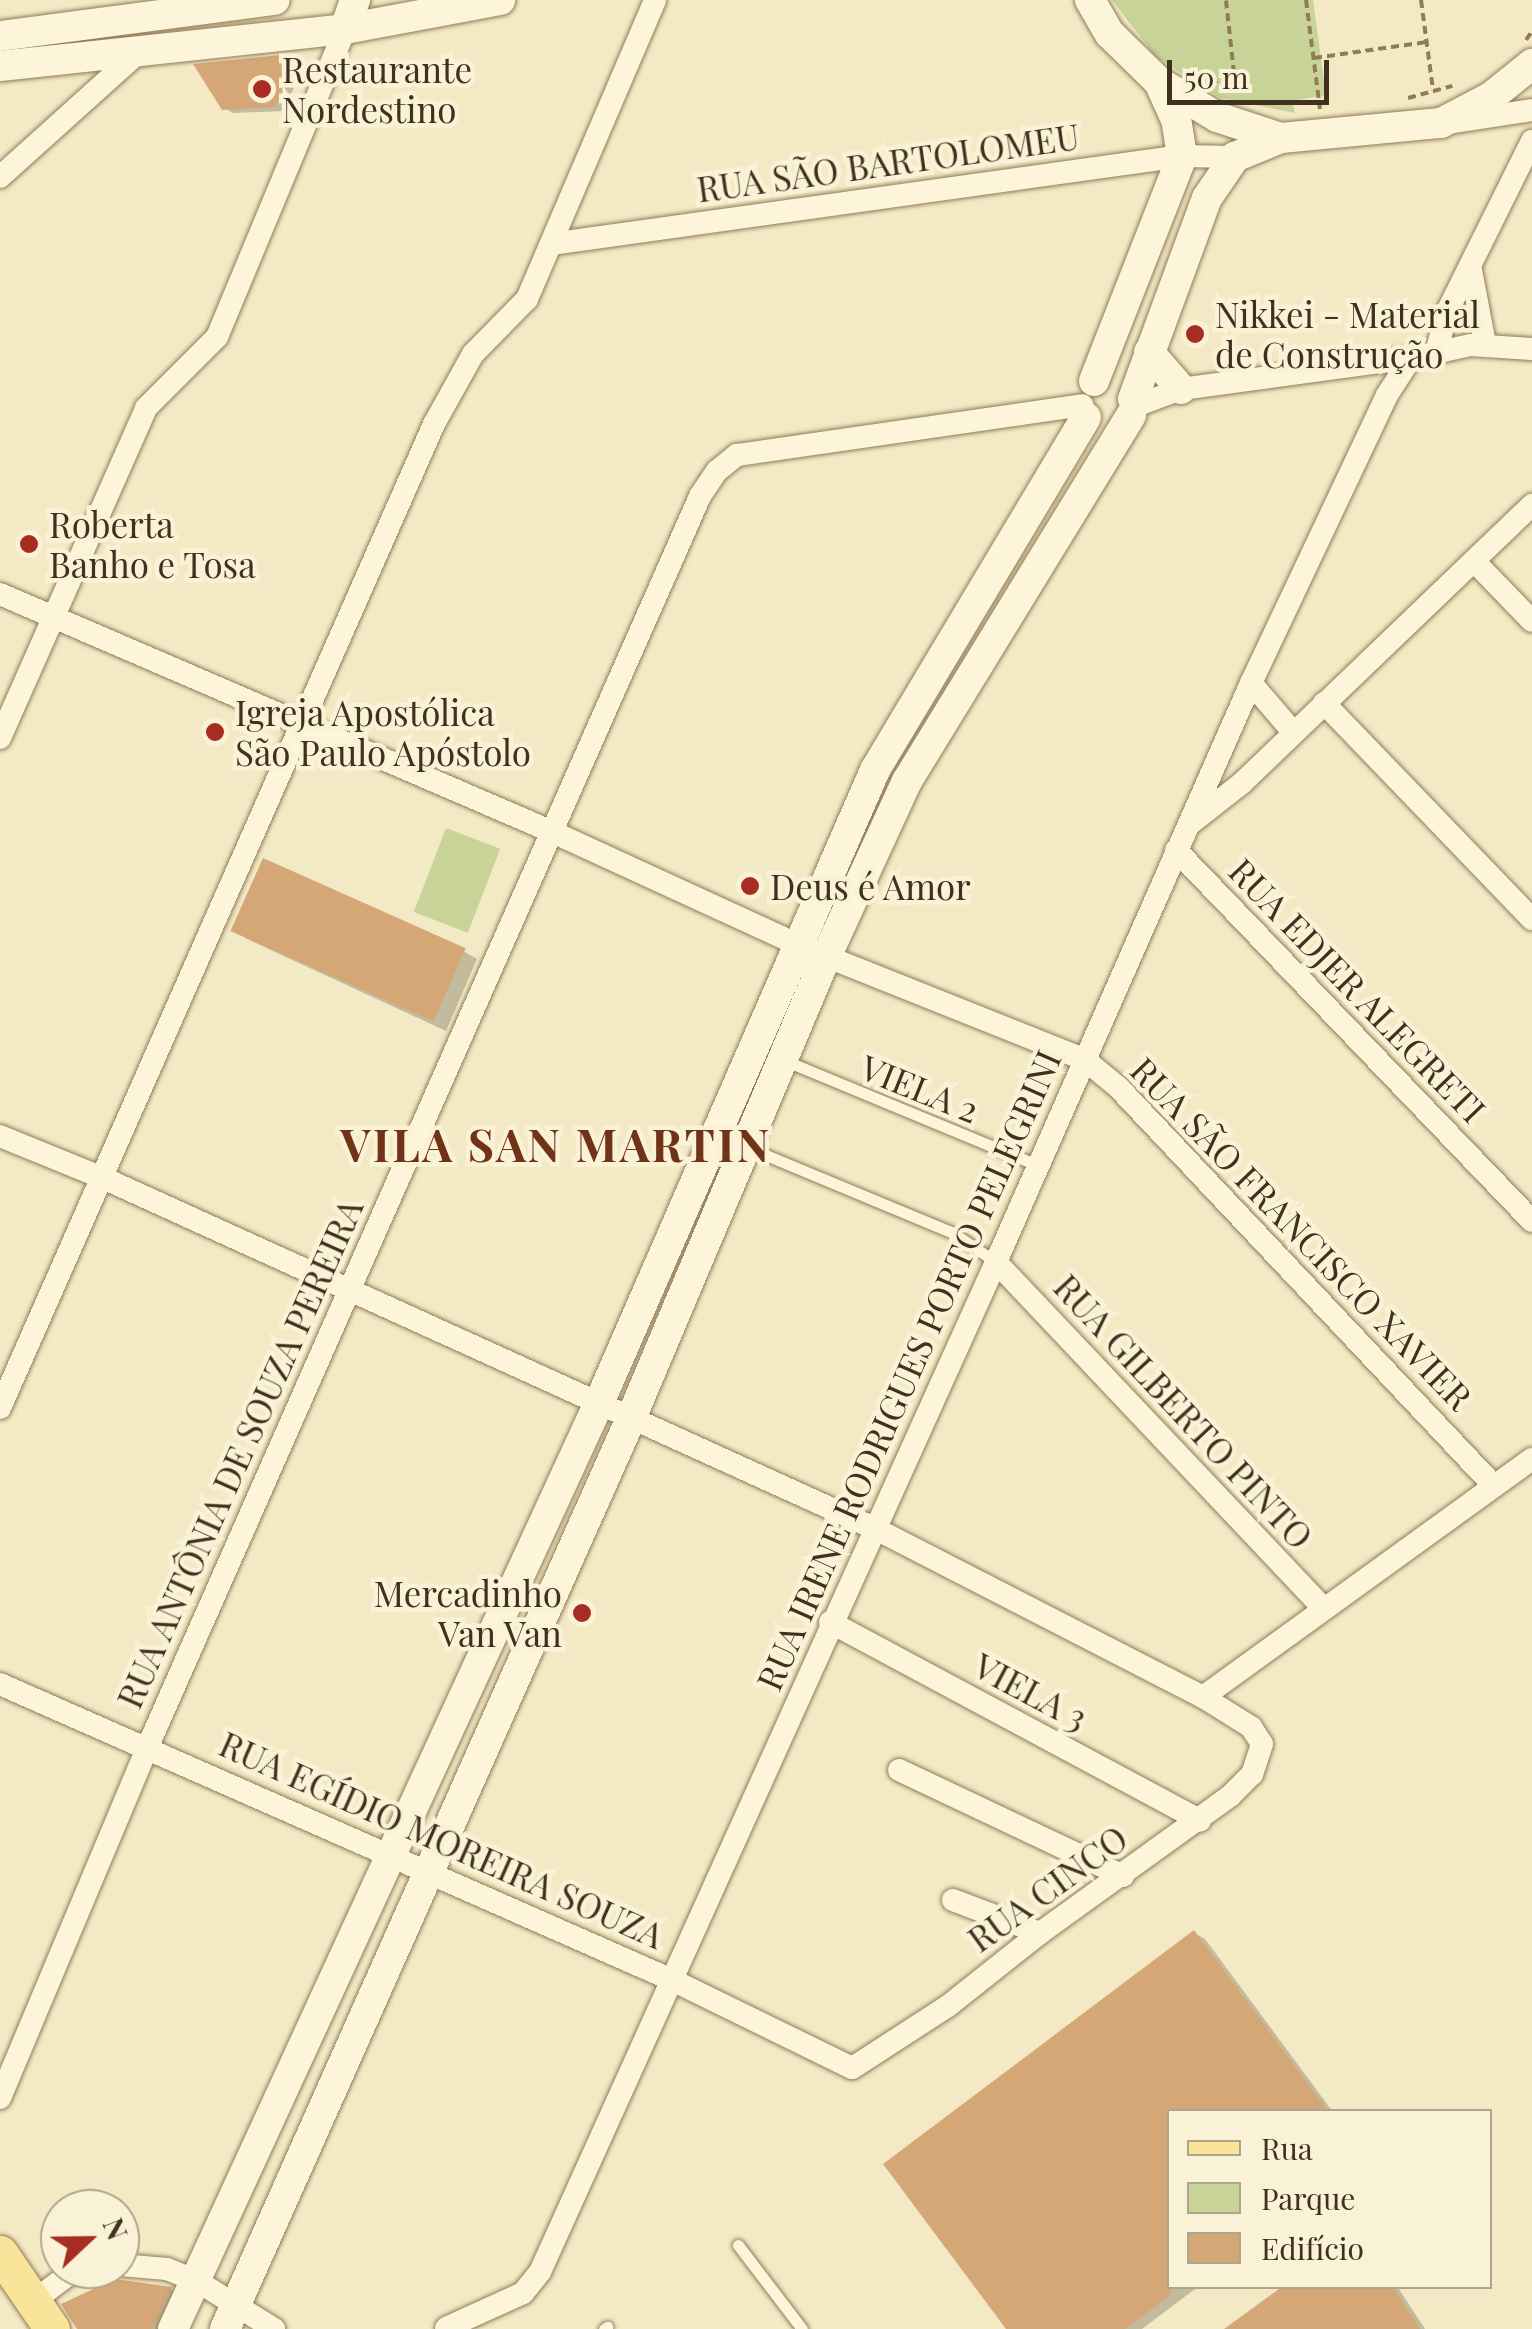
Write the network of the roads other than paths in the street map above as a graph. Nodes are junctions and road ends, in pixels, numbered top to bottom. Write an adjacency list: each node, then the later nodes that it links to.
1 (275, 0): 7 (main road)
2 (355, 0): 6 (main road)
3 (500, 0): 6 (main road)
4 (655, 0): 19 (street)
5 (1090, 0): 11 (main road)
6 (345, 29): 8 (main road); 34 (street)
7 (0, 36)
8 (141, 50): 10 (main road); 18 (street)
9 (1526, 56): 13 (main road)
10 (0, 66)
11 (1159, 82): 14 (main road); 16 (main road)
12 (1532, 110): 13 (street)
13 (1441, 123): 14 (main road)
14 (1281, 138): 17 (main road)
15 (1532, 142): 20 (street)
16 (1182, 156): 17 (street, RUA SÃO BARTOLOMEU); 19 (street, RUA SÃO BARTOLOMEU); 29 (main road)
17 (1235, 157): 23 (main road)
18 (0, 177)
19 (551, 244): 38 (street)
20 (1472, 270): 21 (street); 24 (street)
21 (1486, 344): 22 (street); 24 (street)
22 (1532, 348)
23 (1149, 352): 27 (main road); 30 (main road)
24 (1436, 352): 25 (street)
25 (1411, 358): 26 (street); 28 (street, RUA IRENE RODRIGUES PORTO PELEGRINI)
26 (1372, 363): 27 (street); 28 (street)
27 (1181, 388): 30 (street)
28 (1387, 396): 36 (street, RUA IRENE RODRIGUES PORTO PELEGRINI)
29 (1088, 401): 30 (main road); 30 (main road); 42 (street, RUA ANTÔNIA DE SOUZA PEREIRA); 45 (main road)
30 (1132, 407): 45 (main road)
31 (1532, 505): 32 (street)
32 (1474, 561): 35 (street); 37 (street)
33 (0, 594): 34 (street, RUA SÃO FRANCISCO XAVIER)
34 (55, 616): 38 (street, RUA SÃO FRANCISCO XAVIER); 40 (street)
35 (1532, 622)
36 (1252, 683): 39 (street); 41 (street, RUA IRENE RODRIGUES PORTO PELEGRINI)
37 (1324, 703): 39 (street); 44 (street)
38 (302, 726): 42 (street, RUA SÃO FRANCISCO XAVIER); 51 (street)
39 (1293, 732): 41 (street)
40 (0, 738)
41 (1188, 824): 43 (street, RUA IRENE RODRIGUES PORTO PELEGRINI)
42 (555, 833): 45 (street, RUA SÃO FRANCISCO XAVIER); 54 (street, RUA ANTÔNIA DE SOUZA PEREIRA)
43 (1176, 850): 47 (street, RUA IRENE RODRIGUES PORTO PELEGRINI); 52 (street, RUA EDJER ALEGRETI)
44 (1532, 920)
45 (812, 951): 46 (main road); 47 (street, RUA SÃO FRANCISCO XAVIER); 55 (main road)
46 (782, 1059): 49 (main road); 50 (lane, VIELA 2)
47 (1085, 1060): 50 (street, RUA IRENE RODRIGUES PORTO PELEGRINI); 59 (street, RUA SÃO FRANCISCO XAVIER)
48 (0, 1136): 51 (street)
49 (745, 1146): 53 (lane); 57 (main road)
50 (1038, 1166): 53 (street, RUA IRENE RODRIGUES PORTO PELEGRINI)
51 (103, 1178): 54 (street); 56 (street)
52 (1532, 1221)
53 (996, 1262): 60 (street, RUA IRENE RODRIGUES PORTO PELEGRINI); 61 (street, RUA GILBERTO PINTO)
54 (347, 1292): 55 (street); 65 (street, RUA ANTÔNIA DE SOUZA PEREIRA)
55 (600, 1403): 57 (street); 68 (main road)
56 (0, 1408)
57 (632, 1416): 60 (street); 69 (main road)
58 (1532, 1459): 59 (street)
59 (1494, 1486): 61 (street)
60 (874, 1528): 62 (street, RUA IRENE RODRIGUES PORTO PELEGRINI); 64 (street)
61 (1322, 1607): 64 (street)
62 (830, 1622): 67 (street, VIELA 3); 73 (street, RUA IRENE RODRIGUES PORTO PELEGRINI)
63 (0, 1684): 65 (street, RUA EGÍDIO MOREIRA SOUZA)
64 (1203, 1697): 67 (street, RUA CINCO)
65 (148, 1746): 68 (street, RUA EGÍDIO MOREIRA SOUZA); 75 (street, RUA ANTÔNIA DE SOUZA PEREIRA)
66 (899, 1770): 70 (street)
67 (1200, 1820): 70 (street, RUA CINCO)
68 (394, 1856): 69 (street, RUA EGÍDIO MOREIRA SOUZA); 79 (main road)
69 (428, 1873): 73 (street, RUA EGÍDIO MOREIRA SOUZA); 82 (main road)
70 (1124, 1876): 72 (street, RUA CINCO)
71 (953, 1900): 72 (street)
72 (1040, 1933): 74 (street, RUA CINCO)
73 (672, 1980): 74 (street, RUA EGÍDIO MOREIRA SOUZA); 83 (street, RUA IRENE RODRIGUES PORTO PELEGRINI)
74 (852, 2068)
75 (0, 2098)
76 (738, 2245): 86 (lane)
77 (0, 2253): 81 (main road)
78 (140, 2266): 79 (street)
79 (197, 2281): 82 (street); 84 (main road)
80 (60, 2289): 81 (street)
81 (44, 2315)
82 (231, 2319): 85 (street)
83 (446, 2328)
84 (174, 2329)
85 (274, 2329)
86 (802, 2329)

